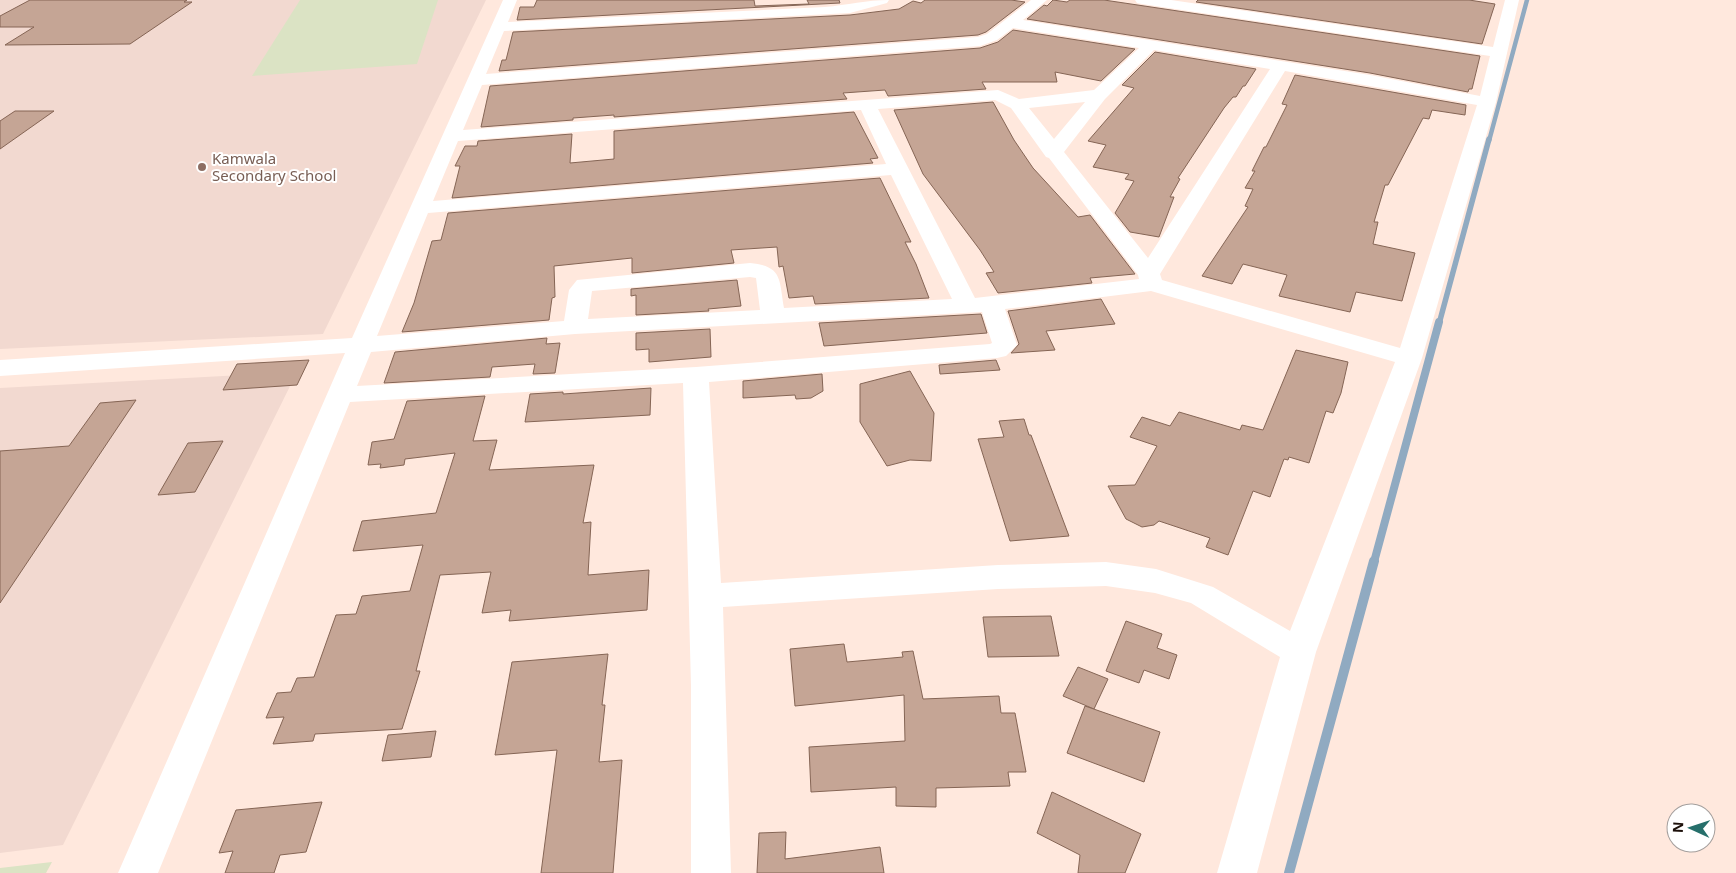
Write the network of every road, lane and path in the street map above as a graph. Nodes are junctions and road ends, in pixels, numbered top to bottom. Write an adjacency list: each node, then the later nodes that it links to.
1 (510, 0): 8 (street)
2 (882, 0): 6 (street)
3 (1040, 0): 7 (street)
4 (1142, 0): 10 (street)
5 (1512, 0): 10 (street)
6 (789, 7): 8 (street)
7 (1012, 23): 9 (street); 12 (street)
8 (500, 27): 12 (street)
9 (1151, 45): 11 (street); 13 (street)
10 (1499, 53): 14 (street)
11 (1280, 66): 14 (street); 22 (street)
12 (477, 80): 18 (street)
13 (1100, 95): 16 (street); 17 (street)
14 (1487, 102): 27 (street)
15 (867, 104): 16 (street); 18 (street); 20 (street)
16 (1024, 104): 17 (street); 19 (street)
17 (1070, 130): 19 (street)
18 (452, 136): 21 (street)
19 (1053, 153): 22 (street)
20 (898, 169): 21 (street); 23 (street)
21 (419, 208): 26 (street)
22 (1150, 279): 23 (street); 27 (street)
23 (979, 305): 24 (street); 29 (street)
24 (773, 316): 25 (street); 25 (street)
25 (575, 327): 26 (street)
26 (361, 345): 28 (street); 30 (street)
27 (1409, 358): 32 (street)
28 (0, 368)
29 (696, 375): 30 (street); 31 (street)
30 (340, 395): 33 (street)
31 (707, 596): 32 (street); 34 (street)
32 (1299, 652): 35 (street)
33 (138, 873)
34 (711, 873)
35 (1237, 873)

